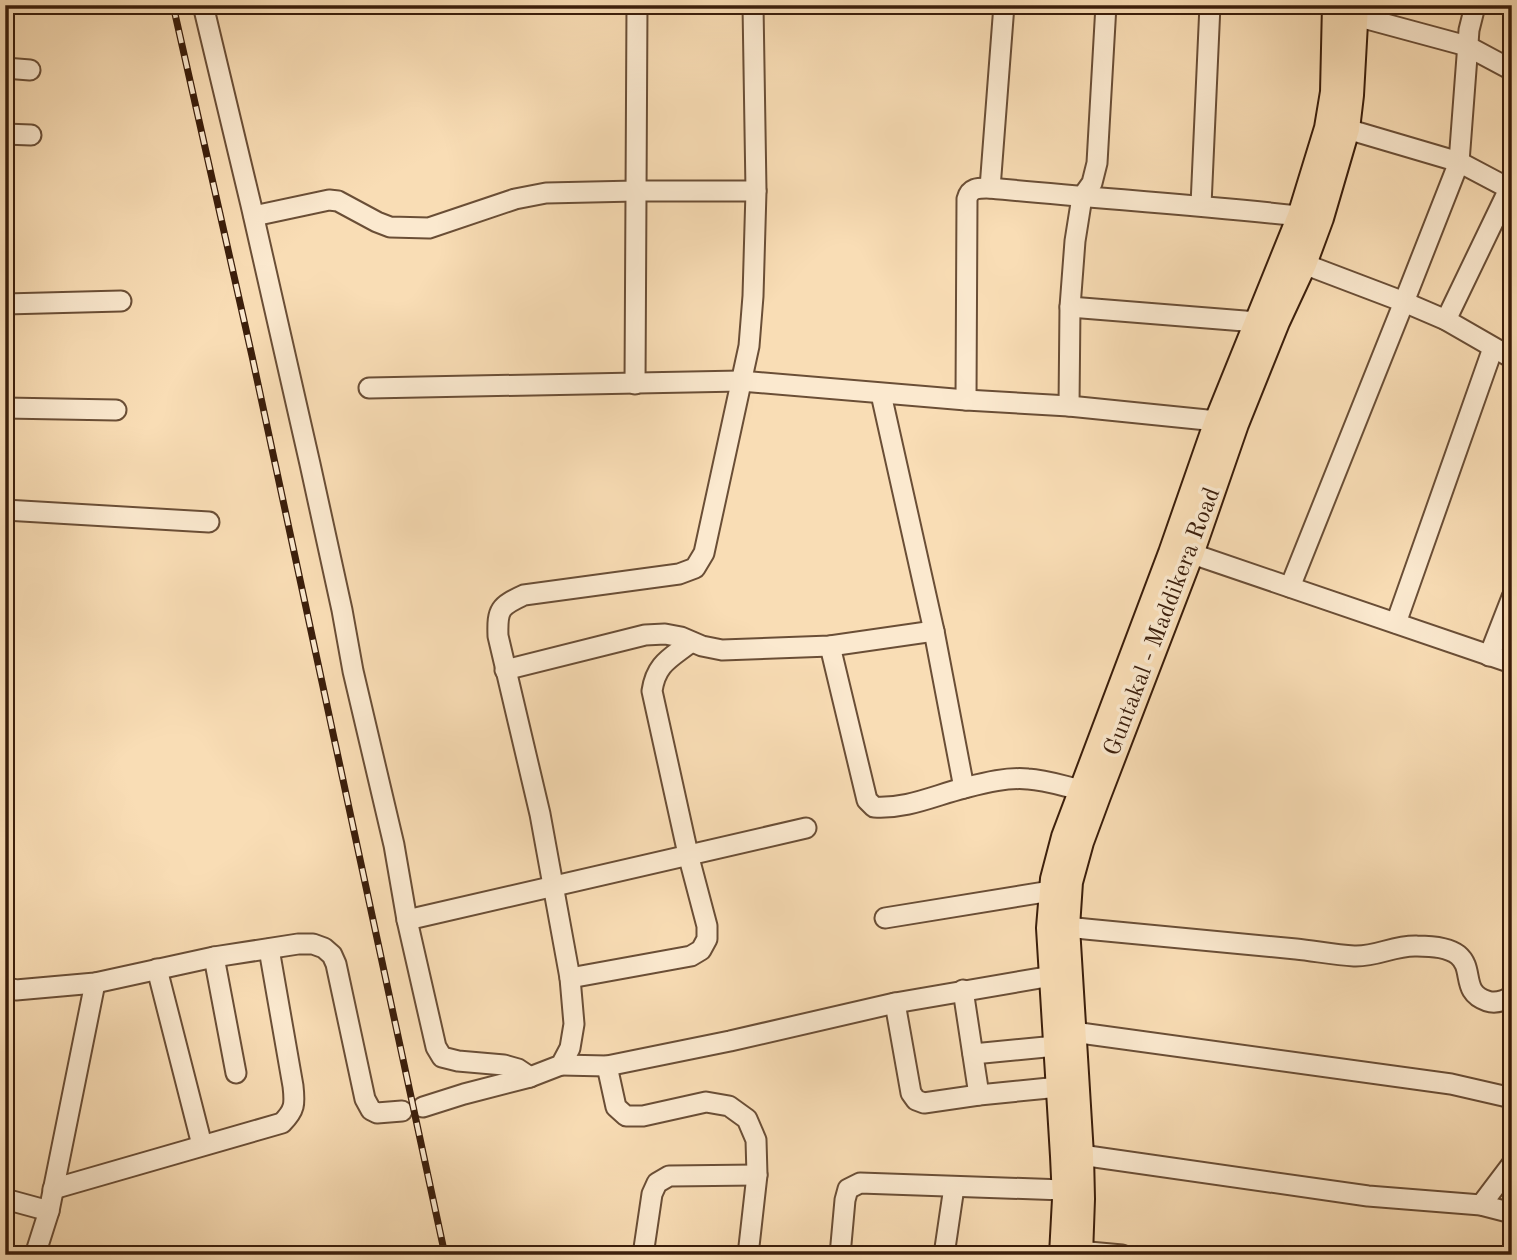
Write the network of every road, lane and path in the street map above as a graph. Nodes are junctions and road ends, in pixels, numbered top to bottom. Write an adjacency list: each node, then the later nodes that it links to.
1 (203, 5): 23 (street)
2 (636, 5): 19 (street)
3 (753, 5): 20 (street)
4 (1004, 5): 17 (street)
5 (1106, 5): 21 (street)
6 (1210, 5): 22 (street)
7 (1476, 5): 9 (street)
8 (1346, 10): 9 (street); 13 (main road, Guntakal - Maddikera Road); 24 (main road, Guntakal - Maddikera Road)
9 (1467, 46): 12 (street); 16 (street)
10 (5, 68): 11 (street)
11 (30, 71)
12 (1512, 71)
13 (1347, 129): 16 (street); 25 (main road, Guntakal - Maddikera Road)
14 (5, 134): 15 (street)
15 (31, 135)
16 (1459, 162): 18 (street); 27 (street)
17 (990, 188): 21 (street); 38 (street)
18 (1510, 190): 30 (street)
19 (636, 191): 20 (street); 23 (street); 35 (street)
20 (756, 191): 34 (street)
21 (1082, 197): 22 (street); 29 (street)
22 (1201, 205): 24 (street)
23 (254, 216): 62 (street)
24 (1300, 216): 31 (main road, Guntakal - Maddikera Road)
25 (1304, 264): 27 (street); 45 (main road, Guntakal - Maddikera Road)
26 (121, 301): 28 (street)
27 (1405, 302): 30 (street); 46 (street)
28 (5, 304)
29 (1070, 307): 31 (street); 39 (street)
30 (1446, 320): 32 (street)
31 (1256, 322): 42 (main road, Guntakal - Maddikera Road)
32 (1493, 348): 33 (street); 48 (street)
33 (1512, 358)
34 (741, 382): 35 (street); 37 (street); 54 (street)
35 (635, 384): 36 (street)
36 (369, 388)
37 (881, 394): 38 (street); 49 (street)
38 (966, 400): 39 (street)
39 (1069, 406): 42 (street)
40 (5, 408): 41 (street)
41 (116, 410)
42 (1217, 421): 45 (main road, Guntakal - Maddikera Road)
43 (5, 510): 44 (street)
44 (209, 522)
45 (1182, 551): 46 (street); 56 (main road, Guntakal - Maddikera Road); 63 (main road, Guntakal - Maddikera Road)
46 (1290, 587): 48 (street)
47 (1512, 597): 52 (street)
48 (1396, 623): 52 (street)
49 (934, 631): 51 (street); 55 (street)
50 (691, 642): 51 (street); 54 (street); 58 (street)
51 (830, 646): 55 (street)
52 (1489, 656): 53 (street)
53 (1512, 663)
54 (505, 670): 59 (street)
55 (964, 788): 56 (street)
56 (1081, 790): 60 (main road, Guntakal - Maddikera Road)
57 (806, 828): 58 (street)
58 (688, 854): 59 (street); 68 (street)
59 (553, 886): 62 (street); 68 (street)
60 (1051, 891): 61 (street); 67 (main road, Guntakal - Maddikera Road)
61 (885, 918)
62 (407, 920): 79 (street)
63 (1067, 927): 72 (street); 74 (main road, Guntakal - Maddikera Road)
64 (269, 949): 65 (street); 84 (street); 85 (street)
65 (215, 957): 66 (street); 78 (street)
66 (157, 969): 69 (street); 85 (street)
67 (1052, 976): 71 (street); 74 (main road, Guntakal - Maddikera Road)
68 (570, 978): 76 (street)
69 (95, 983): 70 (street); 90 (street)
70 (5, 987)
71 (963, 990): 73 (street); 75 (street)
72 (1512, 996)
73 (895, 1003): 77 (street); 81 (street)
74 (1064, 1039): 75 (street); 80 (main road, Guntakal - Maddikera Road); 82 (street); 86 (main road, Guntakal - Maddikera Road)
75 (973, 1054): 81 (street)
76 (561, 1065): 77 (street); 79 (street)
77 (607, 1066): 88 (street)
78 (236, 1073)
79 (530, 1077): 83 (street)
80 (1059, 1087): 81 (street); 91 (main road, Guntakal - Maddikera Road)
81 (979, 1095)
82 (1512, 1098)
83 (423, 1107)
84 (402, 1111)
85 (202, 1145): 90 (street)
86 (1081, 1155): 93 (street); 96 (main road, Guntakal - Maddikera Road)
87 (1512, 1164): 93 (street)
88 (757, 1175): 98 (street); 99 (street)
89 (954, 1187): 91 (street); 100 (street); 101 (street)
90 (53, 1189): 94 (street)
91 (1064, 1190): 96 (main road, Guntakal - Maddikera Road)
92 (5, 1199): 94 (street)
93 (1481, 1205): 95 (street)
94 (49, 1211): 97 (street)
95 (1512, 1213)
96 (1072, 1252): 102 (street)
97 (35, 1255)
98 (643, 1255)
99 (748, 1255)
100 (839, 1255)
101 (944, 1255)
102 (1122, 1255)

